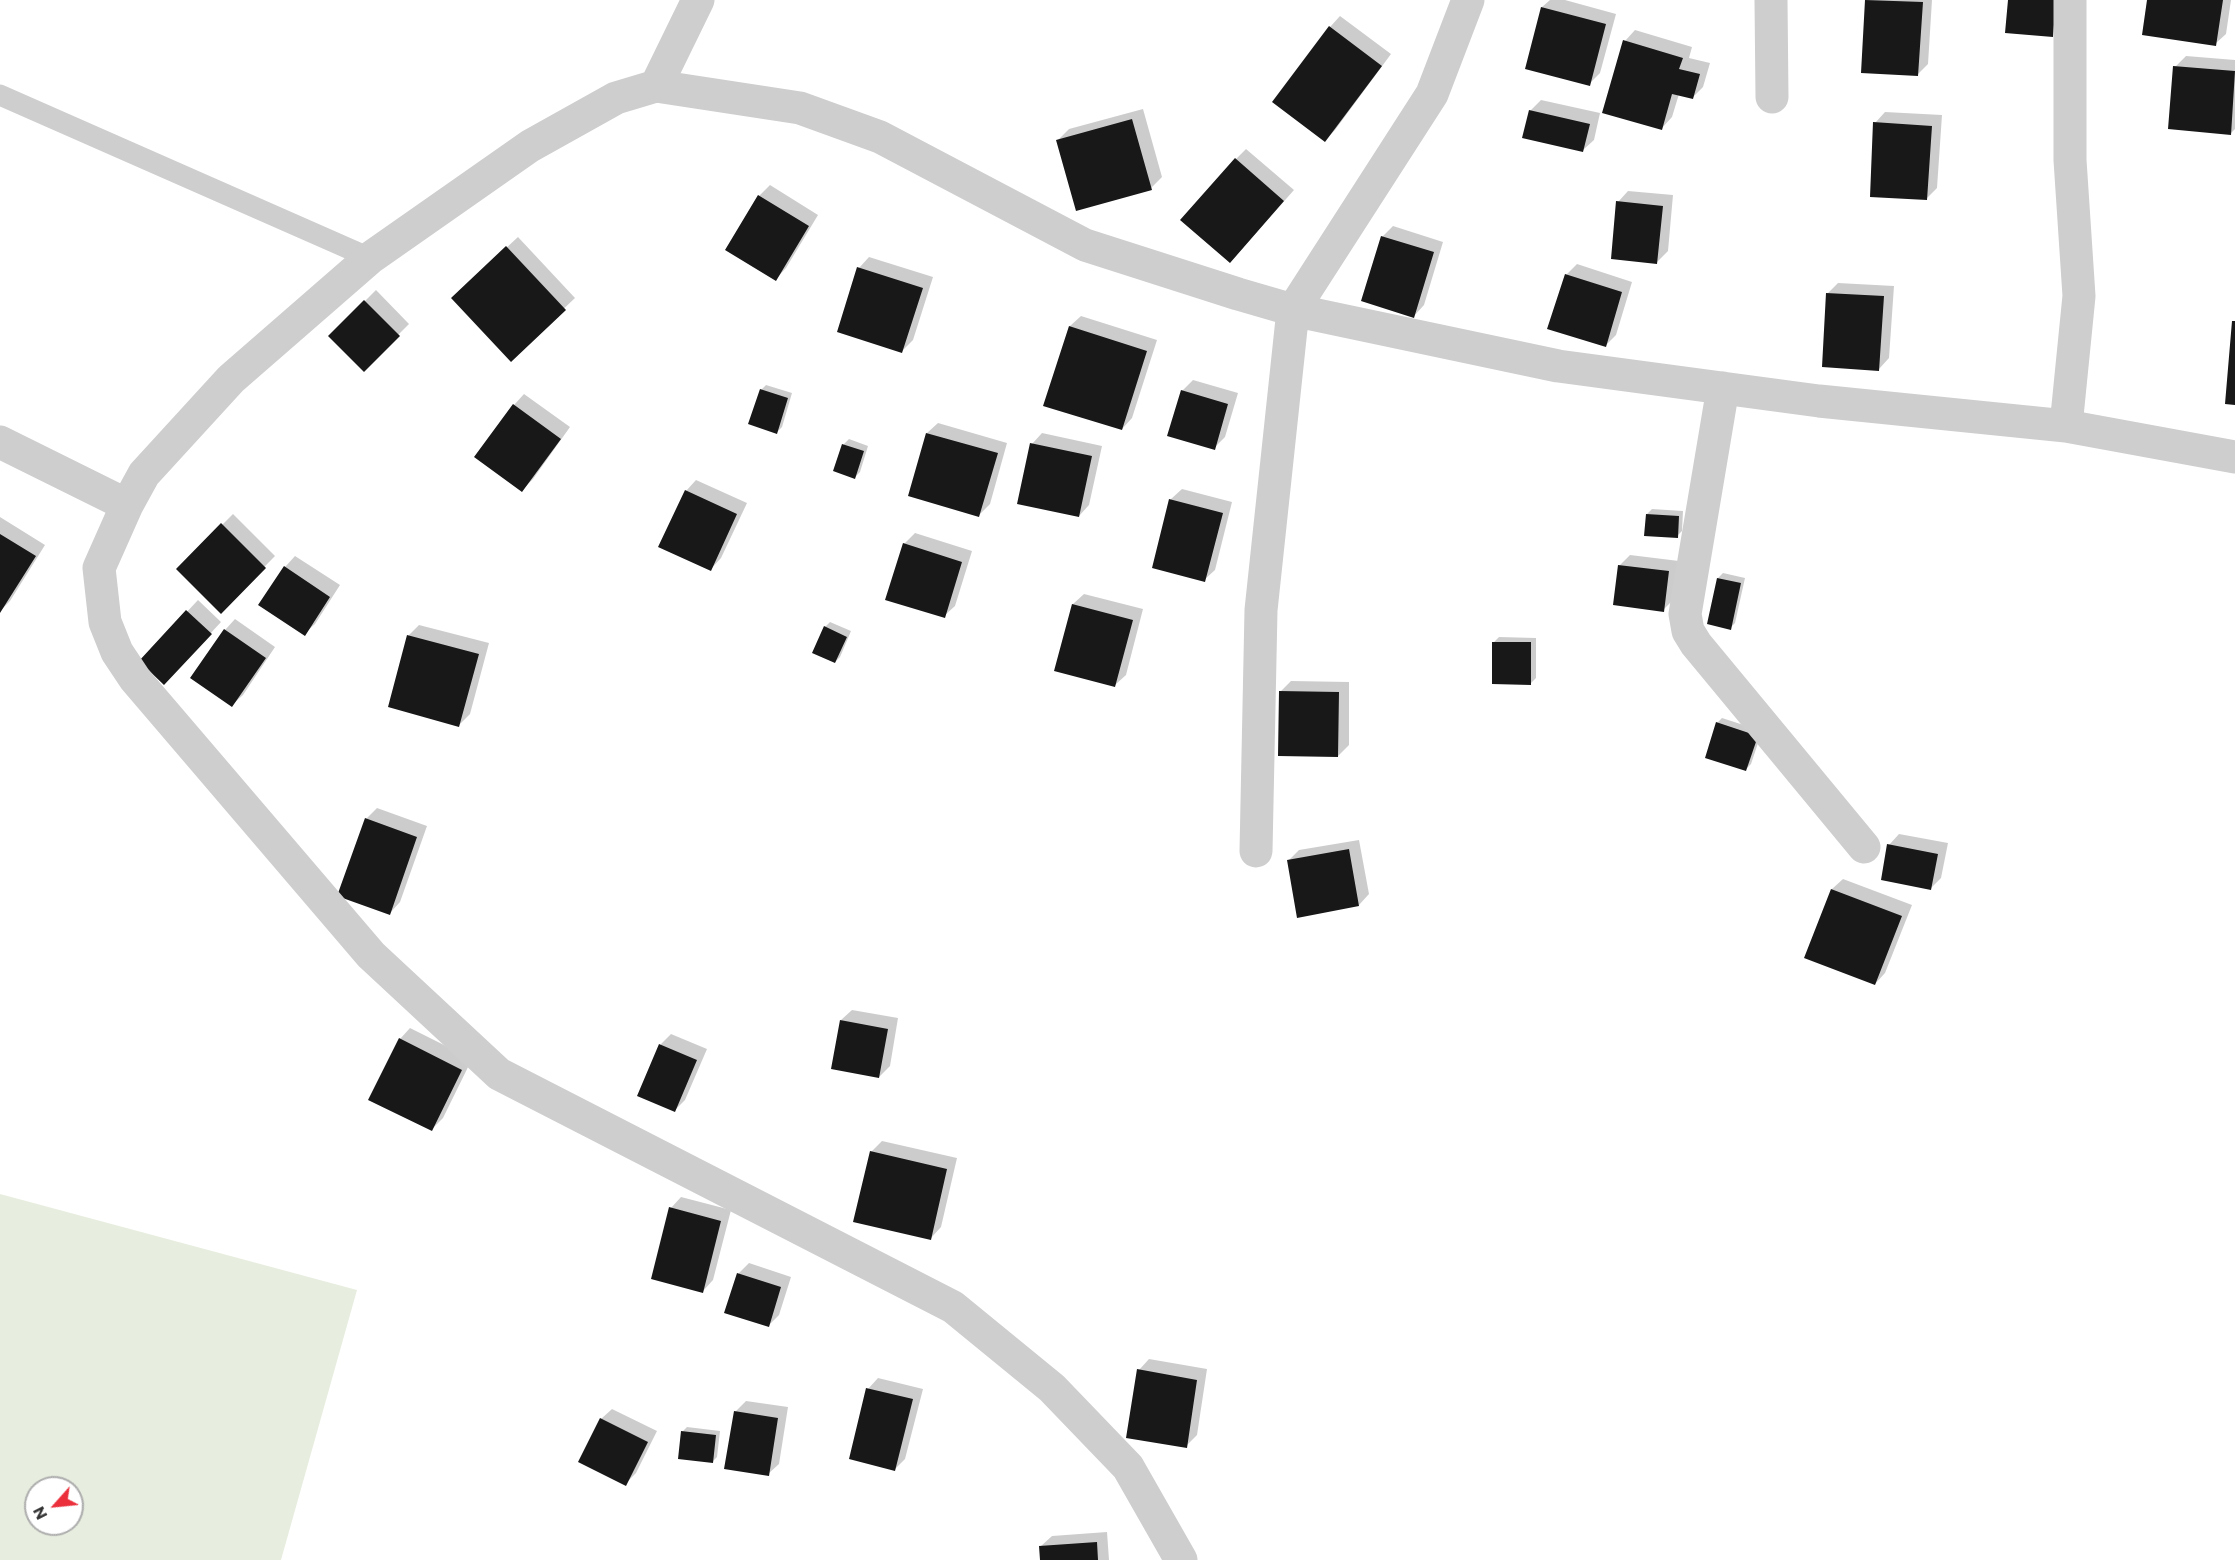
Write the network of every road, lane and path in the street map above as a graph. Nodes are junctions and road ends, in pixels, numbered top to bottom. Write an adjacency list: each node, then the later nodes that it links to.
1 (698, 0): 5 (street)
2 (1468, 0): 9 (street)
3 (1771, 0): 7 (street)
4 (2070, 0): 11 (street)
5 (656, 86): 8 (street); 9 (street)
6 (0, 95): 8 (lane)
7 (1772, 97)
8 (370, 258): 14 (street)
9 (1293, 310): 10 (street); 16 (street)
10 (1723, 388): 11 (street); 15 (street)
11 (2066, 426): 13 (street)
12 (0, 442): 14 (street)
13 (2235, 458)
14 (127, 505): 17 (street)
15 (1864, 847)
16 (1256, 851)
17 (1181, 1560)

